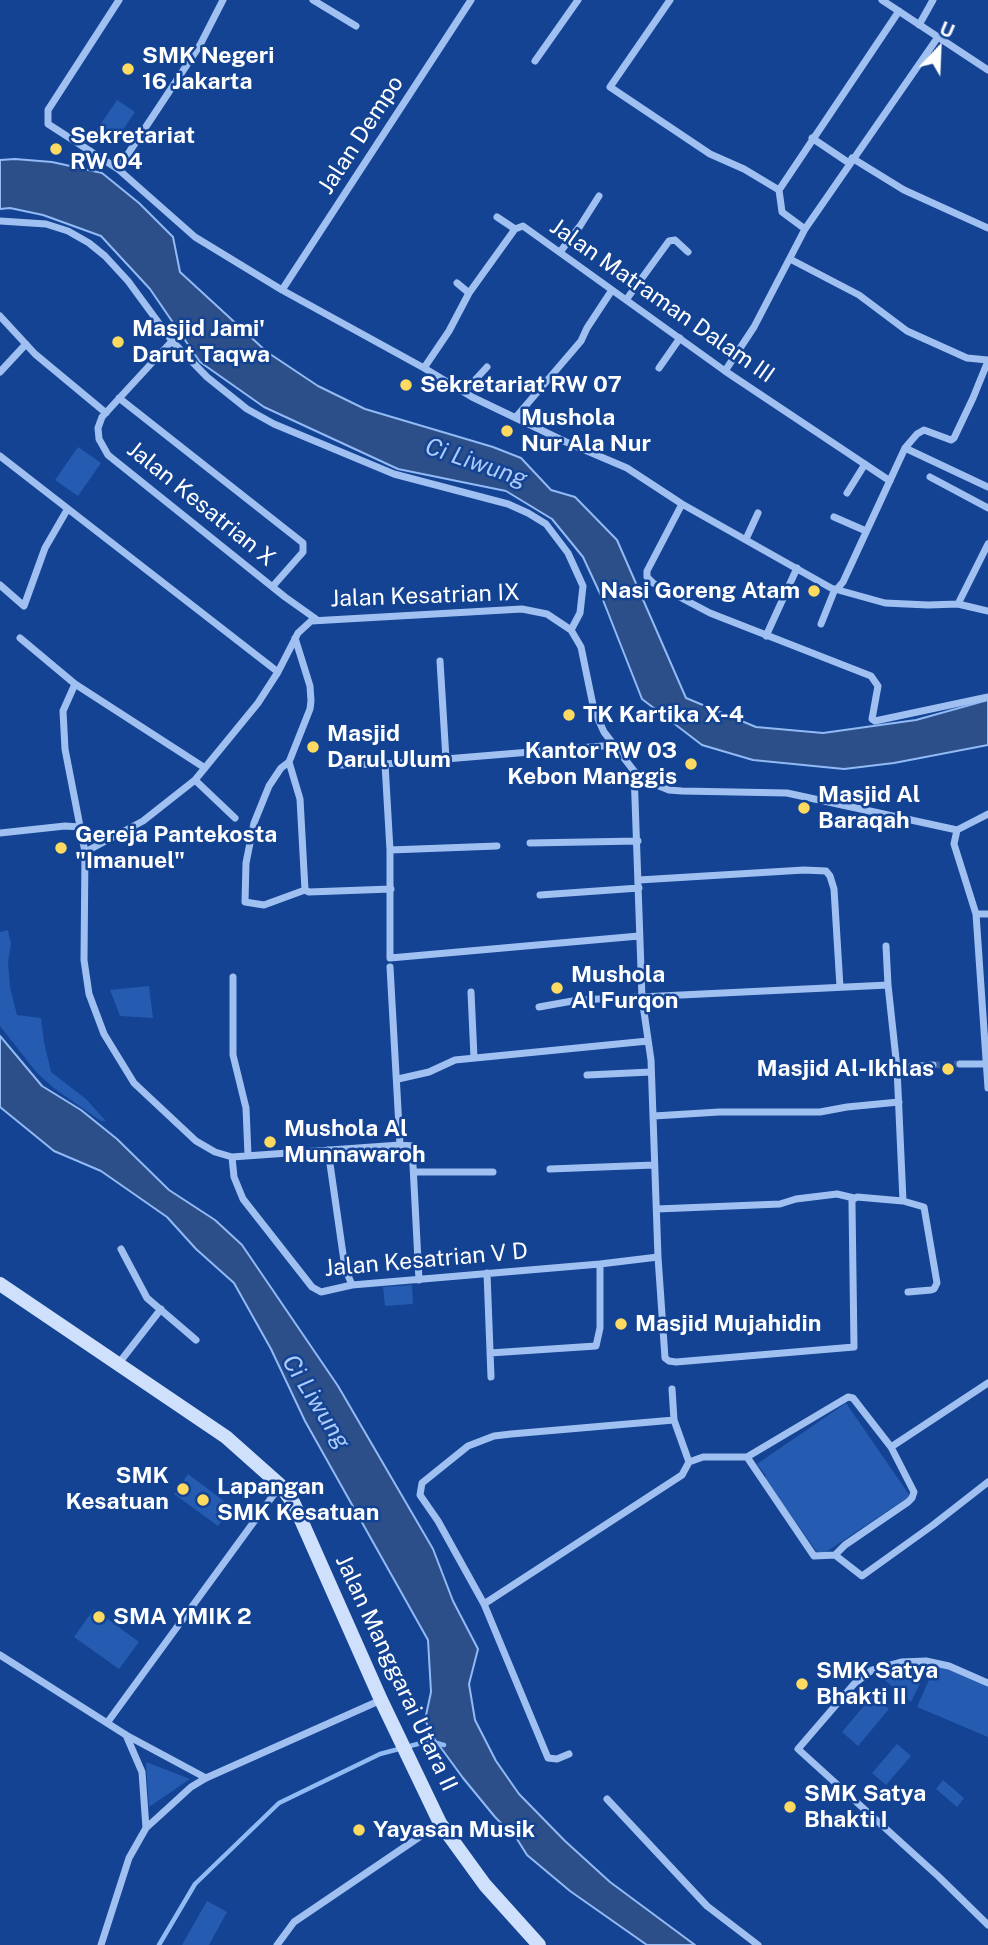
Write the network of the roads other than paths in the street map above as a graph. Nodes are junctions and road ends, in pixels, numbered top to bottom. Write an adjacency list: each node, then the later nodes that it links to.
1 (118, 0): 18 (street)
2 (223, 0): 18 (street)
3 (313, 0): 9 (street)
4 (471, 0): 30 (street, Jalan Dempo)
5 (578, 0): 14 (street)
6 (670, 0): 19 (street)
7 (882, 0): 10 (street)
8 (933, 0): 11 (street)
9 (326, 3): 12 (street)
10 (899, 11): 11 (street); 16 (street)
11 (919, 24): 13 (street)
12 (356, 26)
13 (938, 37): 15 (street); 17 (street)
14 (536, 61)
15 (988, 70)
16 (812, 138): 17 (street); 19 (street)
17 (850, 160): 23 (street); 25 (street)
18 (118, 169): 30 (street)
19 (779, 190): 25 (street)
20 (598, 196): 26 (street)
21 (497, 218): 24 (street)
22 (0, 221): 36 (street)
23 (988, 228)
24 (514, 229): 26 (street, Jalan Matraman Dalam III); 32 (street, Jalan Matraman Dalam III)
25 (805, 229): 28 (street)
26 (559, 252): 31 (street, Jalan Matraman Dalam III)
27 (688, 252): 33 (street)
28 (789, 259): 38 (street); 42 (street)
29 (457, 283): 32 (street)
30 (282, 290): 40 (street)
31 (612, 290): 33 (street, Jalan Matraman Dalam III); 47 (street)
32 (469, 293): 40 (street, Jalan Matraman Dalam III)
33 (626, 300): 35 (street, Jalan Matraman Dalam III)
34 (0, 316): 37 (street)
35 (680, 338): 41 (street); 42 (street, Jalan Matraman Dalam III)
36 (172, 341): 45 (street); 71 (street)
37 (26, 344): 43 (street); 46 (street)
38 (988, 360): 48 (street)
39 (487, 367): 44 (street)
40 (424, 368): 44 (street)
41 (659, 368)
42 (726, 371): 50 (street, Jalan Matraman Dalam III)
43 (0, 372)
44 (464, 392): 47 (street)
45 (119, 398): 46 (street); 65 (street)
46 (106, 412): 65 (street, Jalan Kesatrian X)
47 (516, 416): 55 (street)
48 (905, 448): 52 (street); 53 (street)
49 (0, 456): 57 (street)
50 (866, 464): 52 (street, Jalan Matraman Dalam III); 54 (street)
51 (930, 477): 56 (street)
52 (890, 481): 60 (street)
53 (988, 486)
54 (847, 493)
55 (682, 504): 61 (street); 72 (street)
56 (988, 508)
57 (67, 510): 64 (street); 76 (street)
58 (758, 513): 61 (street)
59 (834, 517): 60 (street)
60 (866, 531): 66 (street)
61 (746, 539): 63 (street)
62 (988, 544): 67 (street)
63 (797, 568): 66 (street); 72 (street)
64 (0, 585)
65 (273, 586): 69 (street, Jalan Kesatrian X)
66 (836, 589): 67 (street); 70 (street)
67 (958, 604): 68 (street)
68 (988, 611)
69 (316, 620): 71 (street, Jalan Kesatrian IX); 74 (street, Jalan Kesatrian IX)
70 (821, 624)
71 (571, 630): 79 (street)
72 (766, 636): 78 (street)
73 (20, 638): 77 (street)
74 (295, 638): 76 (street, Jalan Kesatrian IX); 81 (street)
75 (440, 662): 80 (street)
76 (278, 672): 84 (street, Jalan Kesatrian IX)
77 (75, 684): 84 (street); 89 (street)
78 (988, 697)
79 (615, 745): 80 (street); 85 (street)
80 (446, 759): 82 (street)
81 (289, 762): 99 (street); 99 (street)
82 (385, 764): 83 (street); 95 (street)
83 (340, 765)
84 (205, 768): 86 (street, Jalan Kesatrian IX)
85 (634, 771): 90 (street); 92 (street)
86 (195, 780): 88 (street); 96 (street, Jalan Kesatrian IX)
87 (988, 814): 90 (street)
88 (235, 818)
89 (80, 827): 91 (street); 96 (street)
90 (957, 830): 101 (street)
91 (0, 833)
92 (638, 841): 93 (street); 97 (street)
93 (530, 843)
94 (497, 846): 95 (street)
95 (390, 850): 98 (street)
96 (85, 852): 127 (street)
97 (639, 884): 100 (street); 103 (street); 108 (street)
98 (391, 889): 99 (street); 103 (street)
99 (305, 890)
100 (540, 895)
101 (976, 914): 102 (street); 115 (street)
102 (988, 914)
103 (639, 936): 110 (street)
104 (886, 946): 107 (street)
105 (390, 967): 120 (street)
106 (233, 977): 126 (street)
107 (888, 985): 108 (street); 117 (street)
108 (840, 987): 110 (street)
109 (471, 992): 113 (street)
110 (642, 998): 111 (street); 112 (street)
111 (539, 1007)
112 (648, 1041): 113 (street); 118 (street)
113 (474, 1058): 120 (street)
114 (960, 1063): 115 (street)
115 (987, 1064): 121 (street)
116 (933, 1065): 117 (street)
117 (897, 1068): 122 (street)
118 (651, 1072): 119 (street); 123 (street)
119 (587, 1075)
120 (398, 1079): 124 (street)
121 (988, 1088)
122 (899, 1102): 123 (street); 133 (street)
123 (654, 1116): 128 (street)
124 (400, 1145): 125 (street); 130 (street)
125 (328, 1150): 126 (street); 141 (street)
126 (248, 1154): 127 (street)
127 (232, 1157): 141 (street, Jalan Kesatrian V D)
128 (654, 1165): 129 (street); 134 (street)
129 (550, 1169)
130 (415, 1172): 131 (street); 139 (street)
131 (493, 1172)
132 (854, 1198): 133 (street); 134 (street); 136 (street)
133 (903, 1201): 142 (street)
134 (657, 1209): 136 (street)
135 (121, 1249): 143 (street)
136 (657, 1257): 137 (street, Jalan Kesatrian V D)
137 (600, 1264): 138 (street, Jalan Kesatrian V D); 145 (street)
138 (487, 1273): 139 (street, Jalan Kesatrian V D); 145 (street)
139 (419, 1280): 141 (street, Jalan Kesatrian V D)
140 (0, 1284): 146 (street, Jalan Manggarai Utara II)
141 (352, 1285)
142 (908, 1292)
143 (161, 1309): 144 (street); 146 (street)
144 (196, 1340)
145 (490, 1353): 147 (street)
146 (119, 1363): 155 (street, Jalan Manggarai Utara II)
147 (491, 1377)
148 (987, 1386): 151 (street)
149 (672, 1389): 150 (street)
150 (674, 1420): 153 (street); 157 (street)
151 (891, 1447): 152 (street); 156 (street)
152 (747, 1457): 153 (street); 156 (street)
153 (689, 1462): 157 (street)
154 (988, 1482): 156 (street)
155 (280, 1485): 160 (street, Jalan Manggarai Utara II); 161 (street)
156 (835, 1555)
157 (484, 1604): 163 (street)
158 (0, 1655): 161 (street)
159 (988, 1683): 168 (street)
160 (381, 1700): 164 (street); 166 (street, Jalan Manggarai Utara II)
161 (107, 1723): 162 (street)
162 (126, 1735): 164 (street); 167 (street)
163 (569, 1754)
164 (206, 1778): 167 (street)
165 (607, 1799): 172 (street)
166 (440, 1823): 170 (street); 171 (street, Jalan Manggarai Utara II)
167 (146, 1828): 169 (street)
168 (988, 1925)
169 (101, 1945)
170 (276, 1945)
171 (539, 1945)
172 (758, 1945)

